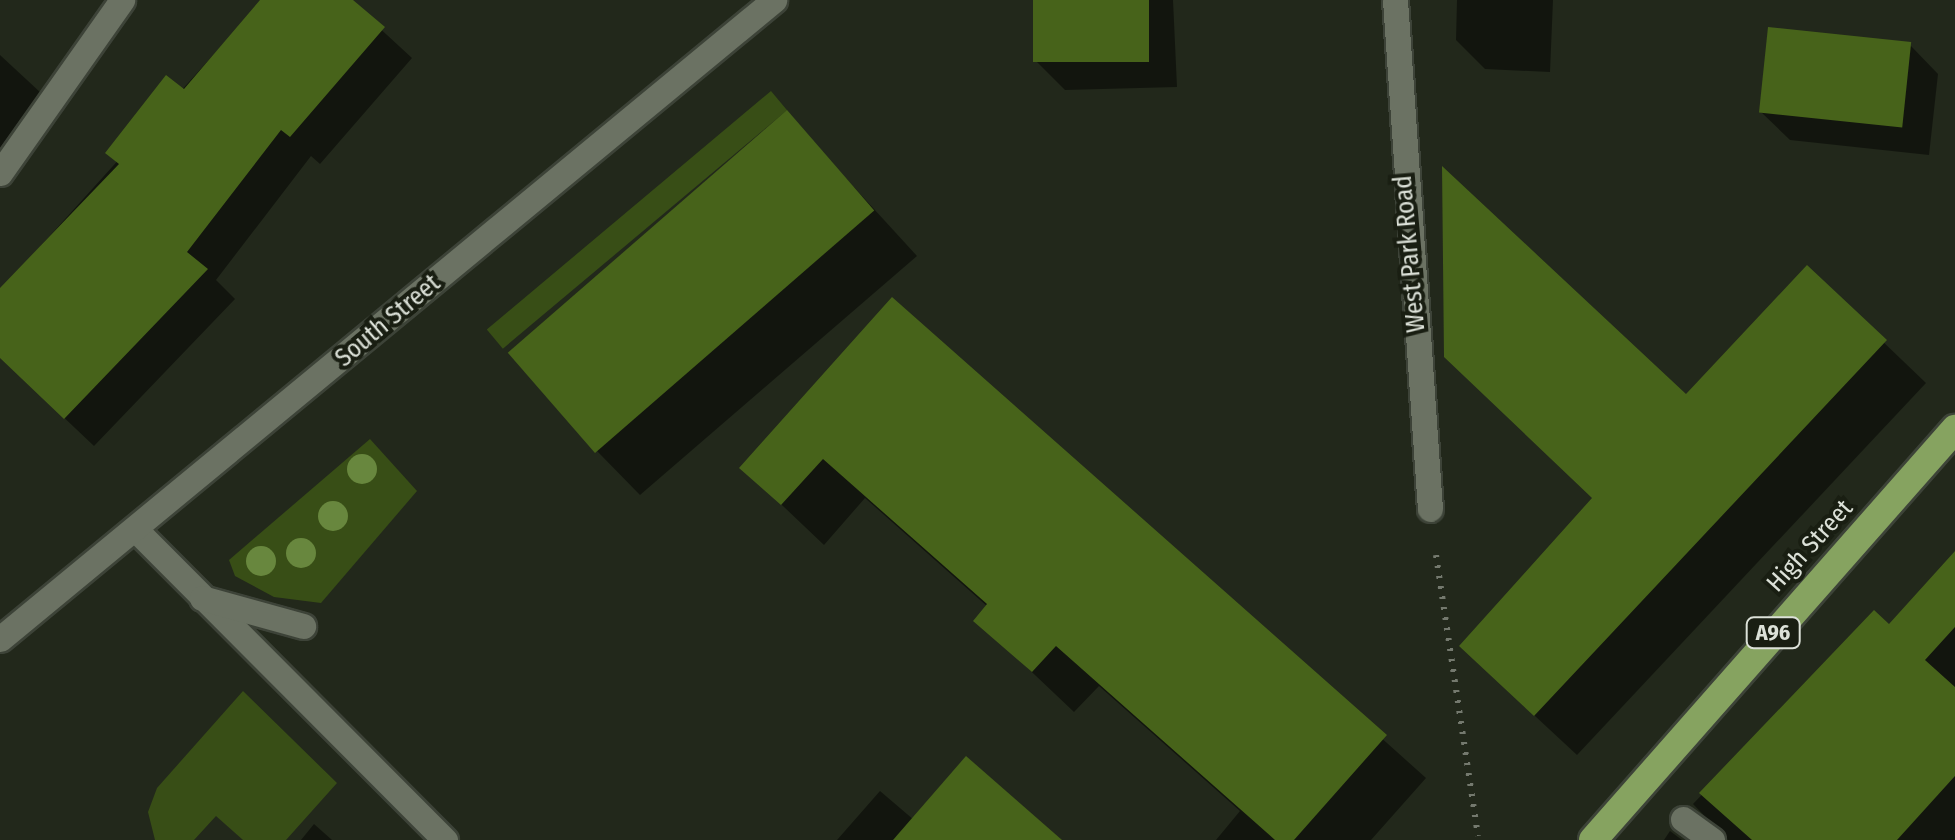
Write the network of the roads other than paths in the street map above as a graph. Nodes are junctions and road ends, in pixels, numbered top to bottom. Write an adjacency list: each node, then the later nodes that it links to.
1 (122, 0): 4 (street)
2 (774, 0): 7 (street, South Street)
3 (1395, 0): 6 (street, West Park Road)
4 (0, 173)
5 (1955, 428): 13 (highway, High Street / A96)
6 (1430, 509)
7 (136, 530): 8 (street); 10 (street, South Street)
8 (198, 596): 9 (street); 12 (street)
9 (303, 626)
10 (0, 639)
11 (1683, 819): 14 (street)
12 (444, 840)
13 (1593, 840)
14 (1712, 840)

